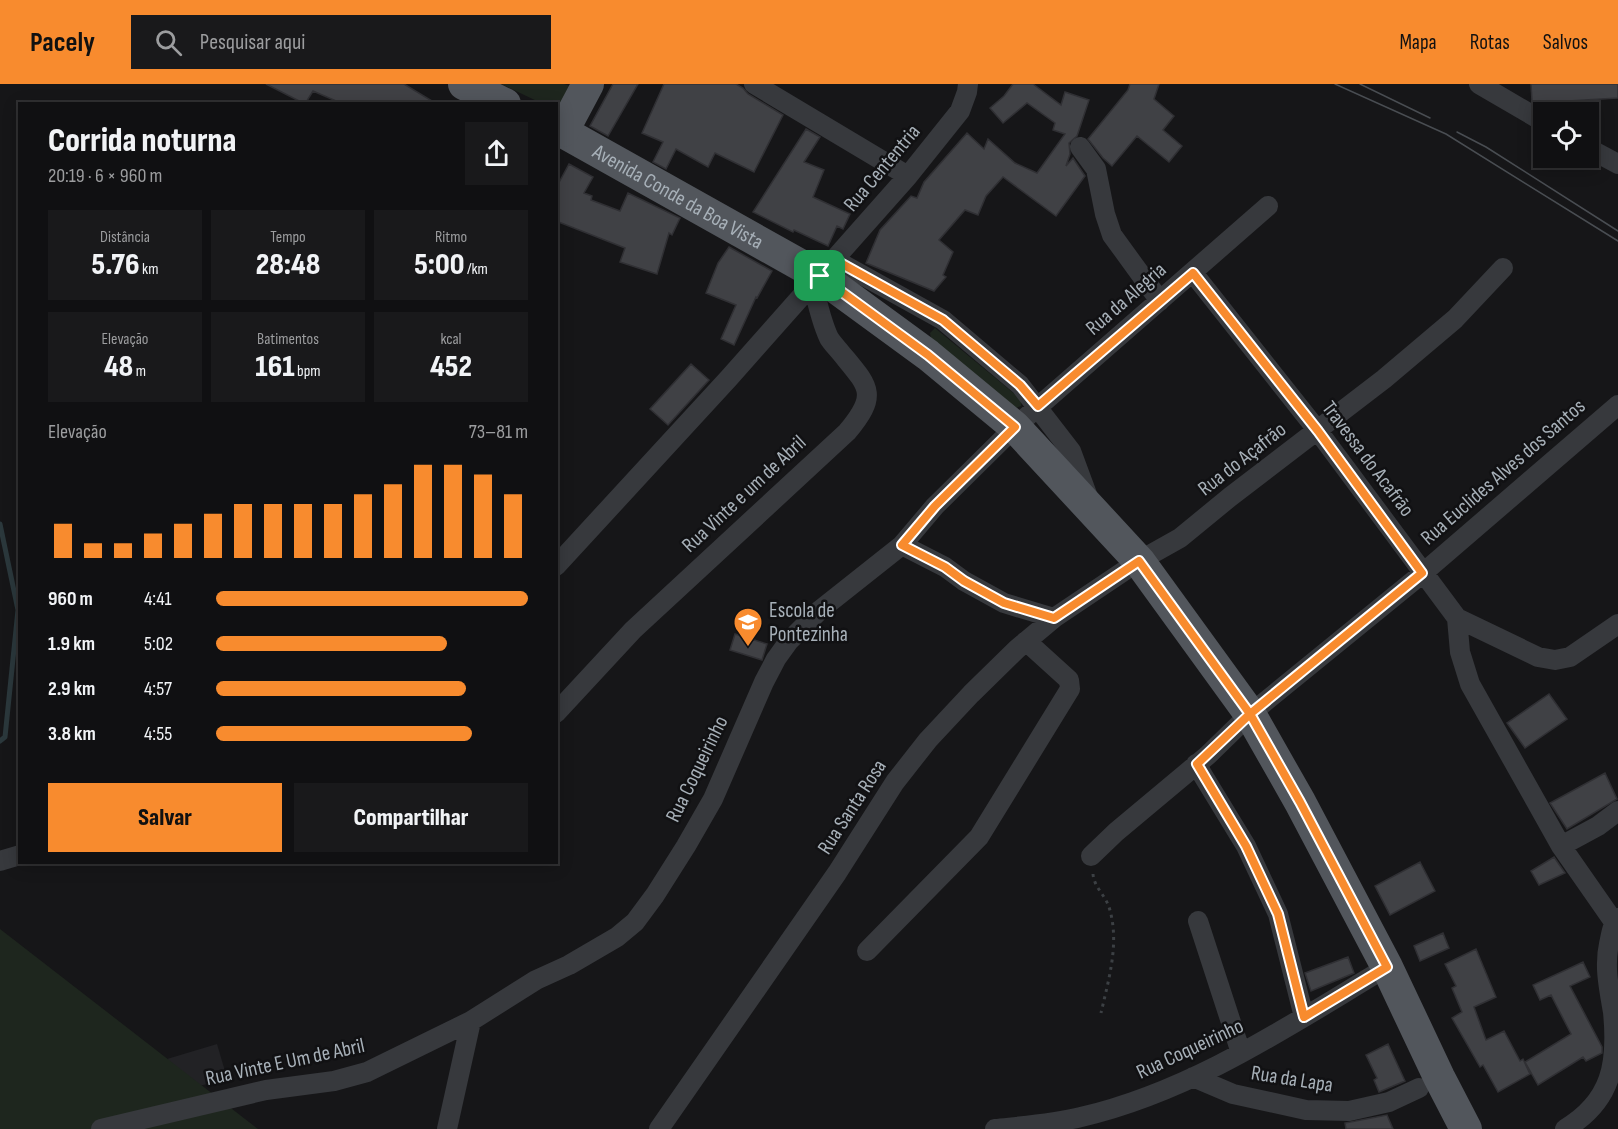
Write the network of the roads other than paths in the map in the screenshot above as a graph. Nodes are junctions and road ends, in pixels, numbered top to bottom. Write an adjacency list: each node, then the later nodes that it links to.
1 (464, 84): 6 (main road)
2 (588, 84): 8 (main road)
3 (754, 84): 12 (street)
4 (968, 84): 12 (street, Rua Cententria)
5 (1479, 84): 7 (street)
6 (501, 102)
7 (1533, 116)
8 (560, 129): 15 (main road, Avenida Conde da Boa Vista)
9 (1080, 147): 17 (street)
10 (1599, 154): 11 (street)
11 (1618, 164)
12 (908, 176): 15 (street, Rua Cententria)
13 (1268, 206): 16 (street, Rua da Alegria)
14 (1503, 268): 23 (street, Rua do Açafrão)
15 (822, 273): 18 (street); 19 (main road, Avenida Conde da Boa Vista); 27 (street, Rua Cententria); 33 (street, Rua Vinte e um de Abril)
16 (1193, 273): 17 (street, Rua da Alegria); 23 (street, Travessa do Acafrão)
17 (1160, 301): 21 (street, Rua da Alegria)
18 (931, 313): 19 (street); 21 (street)
19 (909, 341): 22 (main road, Avenida Conde da Boa Vista)
20 (1618, 405): 28 (street, Rua Euclides Alves dos Santos)
21 (1038, 406): 22 (street, Rua da Alegria); 24 (street)
22 (1015, 427): 24 (main road, Avenida Conde da Boa Vista); 25 (street, Rua Coqueirinho)
23 (1318, 431): 26 (street, Rua do Açafrão); 28 (street, Travessa do Acafrão)
24 (1094, 514): 26 (main road, Avenida Conde da Boa Vista)
25 (902, 545): 29 (street); 46 (street, Rua Coqueirinho)
26 (1139, 561): 29 (street, Rua Santa Rosa); 34 (main road, Avenida Conde da Boa Vista)
27 (558, 564)
28 (1422, 573): 30 (street, Travessa do Acafrão); 34 (street, Rua Euclides Alves dos Santos)
29 (1054, 618): 32 (street, Rua Santa Rosa)
30 (1457, 618): 31 (street, Travessa do Acafrão); 37 (street)
31 (1618, 624)
32 (1026, 641): 43 (street); 52 (street, Rua Santa Rosa)
33 (558, 711)
34 (1250, 714): 35 (street, Rua Euclides Alves dos Santos); 44 (main road, Avenida Conde da Boa Vista)
35 (1197, 764): 39 (street, Rua Euclides Alves dos Santos); 45 (street)
36 (1618, 811): 37 (street)
37 (1561, 846): 41 (street)
38 (18, 856): 40 (street)
39 (1091, 856)
40 (0, 861)
41 (1616, 920): 55 (street)
42 (1198, 921): 47 (street)
43 (867, 951)
44 (1387, 967): 45 (street, Rua Coqueirinho); 54 (main road, Avenida Conde da Boa Vista)
45 (1304, 1017): 47 (street, Rua Coqueirinho)
46 (471, 1021): 50 (street, Rua Vinte E Um de Abril); 51 (street)
47 (1241, 1053): 48 (street, Rua Coqueirinho)
48 (1193, 1077): 49 (street, Rua da Lapa); 53 (street, Rua Coqueirinho)
49 (1419, 1088)
50 (101, 1129)
51 (447, 1129)
52 (659, 1129)
53 (996, 1129)
54 (1466, 1129)
55 (1565, 1129)

